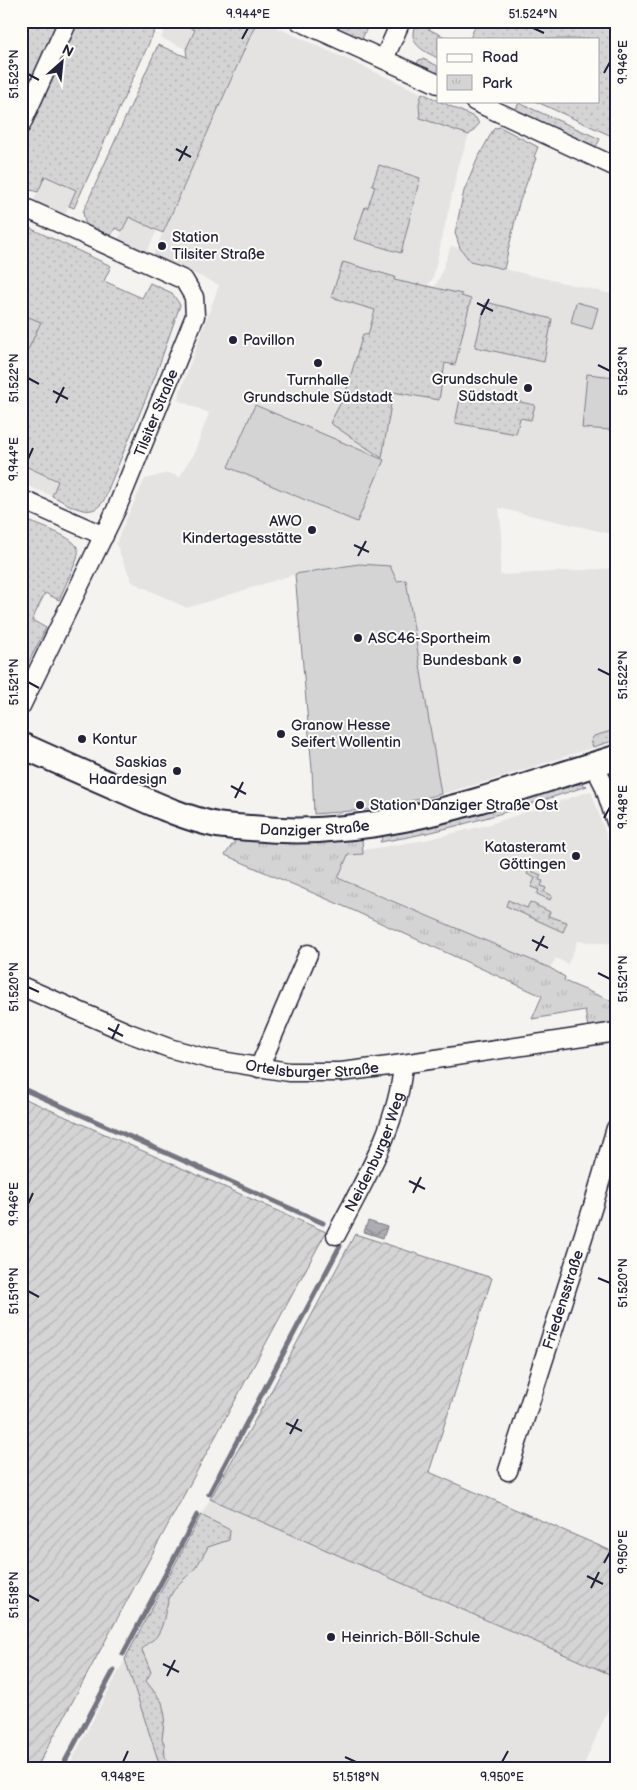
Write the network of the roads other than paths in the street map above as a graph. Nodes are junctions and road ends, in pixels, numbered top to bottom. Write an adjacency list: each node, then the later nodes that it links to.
1 (68, 21): 7 (street)
2 (299, 21): 4 (street)
3 (401, 21): 4 (street)
4 (384, 59): 5 (street)
5 (437, 84)
6 (476, 102): 8 (street)
7 (21, 125)
8 (616, 167)
9 (21, 206): 11 (street, Tilsiter Straße)
10 (21, 499): 11 (street)
11 (104, 536): 12 (street, Tilsiter Straße)
12 (21, 706)
13 (21, 745): 14 (street, Danziger Straße)
14 (605, 762): 15 (street)
15 (616, 822)
16 (308, 954): 20 (street)
17 (21, 986): 20 (street, Ortelsburger Straße)
18 (616, 1032): 19 (street, Ortelsburger Straße)
19 (403, 1065): 20 (street, Ortelsburger Straße); 22 (street, Neidenburger Weg)
20 (259, 1068)
21 (616, 1128): 23 (street, Friedensstraße)
22 (336, 1235)
23 (508, 1471)

